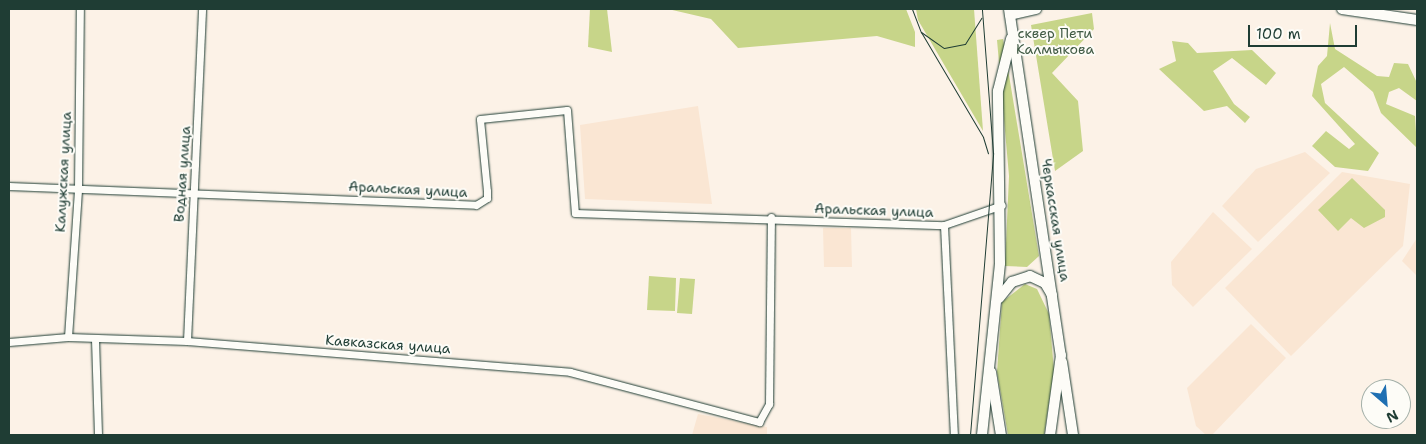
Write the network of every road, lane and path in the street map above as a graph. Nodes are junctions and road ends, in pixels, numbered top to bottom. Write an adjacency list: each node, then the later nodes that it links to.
1 (80, 9): 9 (street, Калужская улица)
2 (202, 9): 10 (street, Водная улица)
3 (1036, 9): 5 (main road)
4 (1342, 9): 6 (main road)
5 (1009, 12): 7 (main road, Черкасская улица)
6 (1417, 20)
7 (1012, 32): 11 (main road); 15 (main road, Черкасская улица)
8 (9, 186): 9 (street, Аральская улица)
9 (78, 189): 10 (street, Аральская улица); 16 (street, Калужская улица)
10 (192, 195): 12 (street, Аральская улица); 18 (street, Водная улица)
11 (1002, 205): 13 (street, Аральская улица); 14 (main road)
12 (771, 217): 13 (street, Аральская улица); 18 (street, Кавказская улица)
13 (944, 225): 23 (street)
14 (997, 301): 15 (main road); 21 (main road)
15 (1055, 301): 20 (main road, Черкасская улица)
16 (68, 337): 17 (street, Кавказская улица); 19 (street, Кавказская улица)
17 (96, 339): 18 (street, Кавказская улица); 22 (street)
18 (187, 341)
19 (9, 342)
20 (1060, 355): 26 (main road); 27 (main road, Черкасская улица)
21 (990, 359): 24 (main road); 25 (main road)
22 (98, 435)
23 (954, 435)
24 (982, 435)
25 (1001, 435)
26 (1050, 435)
27 (1073, 435)

